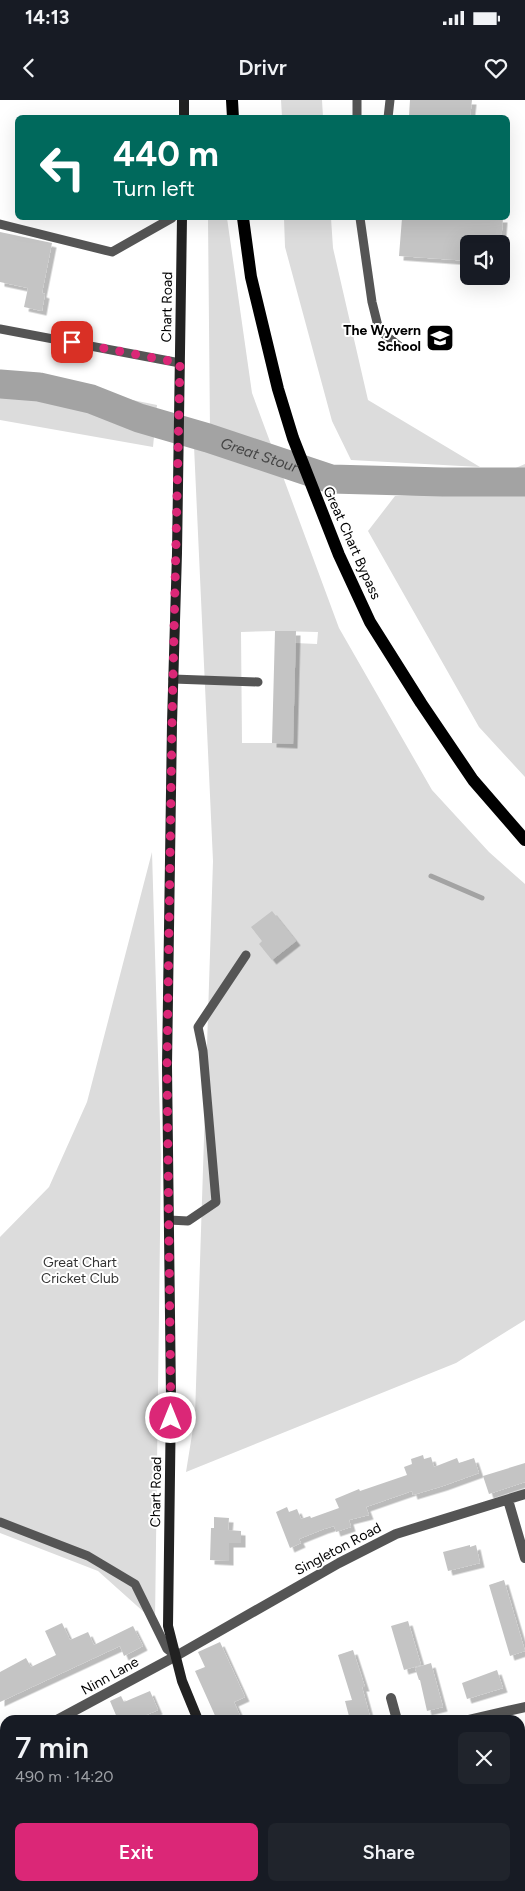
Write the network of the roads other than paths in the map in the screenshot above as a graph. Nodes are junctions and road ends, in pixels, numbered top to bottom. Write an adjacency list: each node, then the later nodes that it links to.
1 (184, 100): 5 (street)
2 (232, 100): 6 (main road)
3 (357, 100): 7 (lane)
4 (390, 100): 8 (lane)
5 (184, 115)
6 (233, 115)
7 (357, 115)
8 (388, 115)
9 (168, 220): 13 (lane)
10 (182, 220): 16 (street, Chart Road)
11 (243, 220): 19 (main road, Great Chart Bypass)
12 (360, 220): 15 (lane)
13 (0, 224)
14 (0, 329): 16 (lane)
15 (399, 346)
16 (180, 363): 17 (street, Chart Road)
17 (173, 679): 18 (lane); 21 (street, Chart Road)
18 (258, 682)
19 (525, 840)
20 (246, 955): 21 (lane)
21 (169, 1220): 26 (street, Chart Road)
22 (525, 1494): 23 (street, Singleton Road)
23 (508, 1500): 25 (street); 26 (street, Singleton Road)
24 (0, 1522): 26 (lane)
25 (525, 1558)
26 (176, 1656): 29 (street, Ninn Lane); 30 (street, Chart Road)
27 (391, 1698): 31 (street)
28 (525, 1707): 32 (street)
29 (66, 1715)
30 (196, 1715)
31 (396, 1715)
32 (490, 1715)

